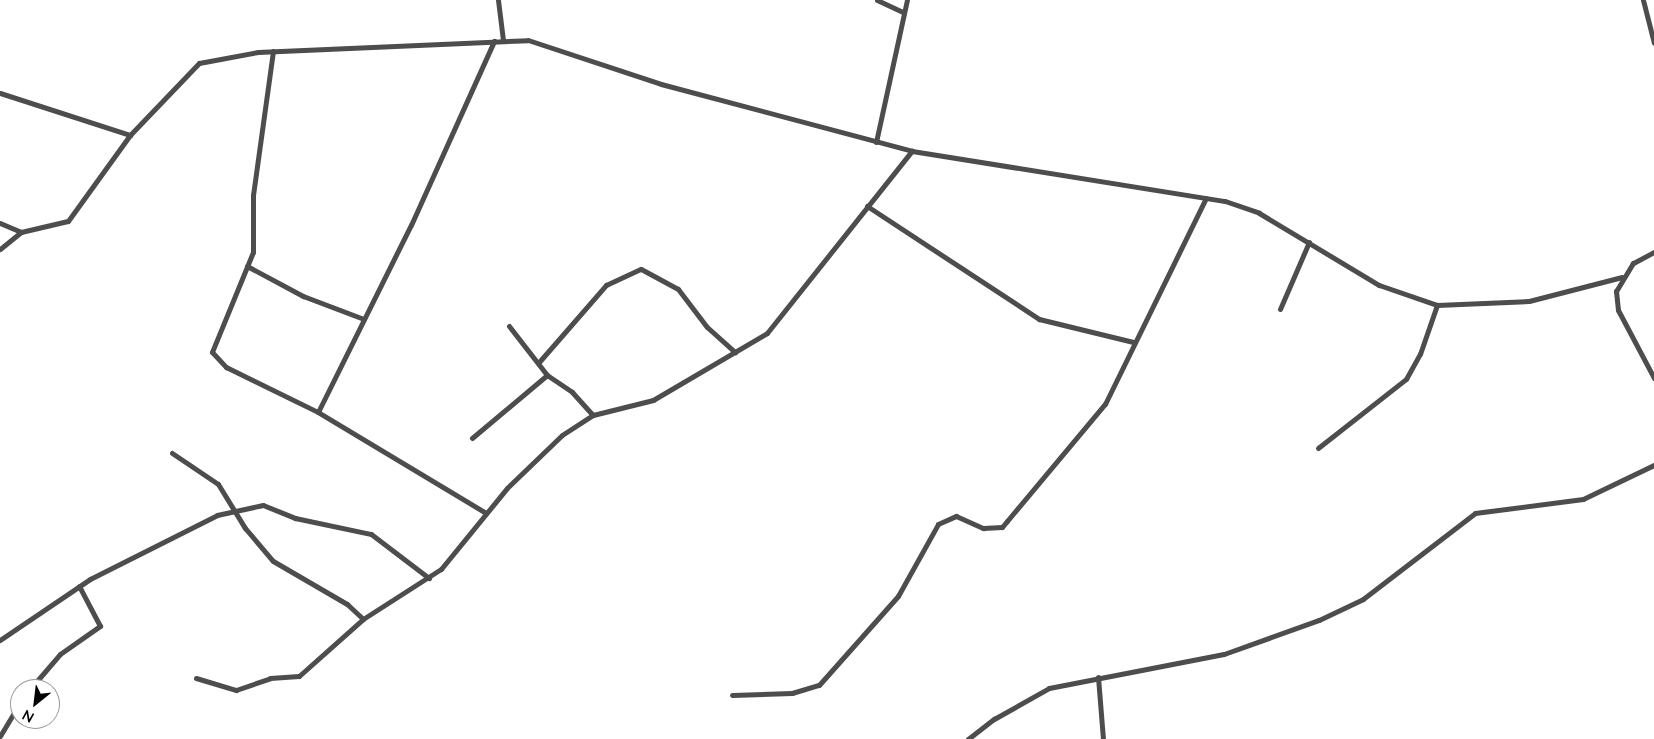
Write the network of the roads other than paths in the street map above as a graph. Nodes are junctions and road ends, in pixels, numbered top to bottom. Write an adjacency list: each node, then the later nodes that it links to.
1 (498, 0): 6 (street)
2 (877, 0): 5 (street)
3 (907, 0): 5 (street)
4 (1644, 0): 8 (street)
5 (903, 12): 12 (street)
6 (503, 40): 7 (street); 12 (street)
7 (494, 41): 9 (street); 25 (street)
8 (1654, 43)
9 (273, 51): 11 (street); 21 (street)
10 (0, 93): 11 (street)
11 (130, 135): 17 (street)
12 (876, 142): 13 (street)
13 (912, 151): 14 (street); 15 (street)
14 (1206, 198): 18 (street); 27 (street)
15 (867, 206): 27 (street); 28 (street)
16 (0, 223): 17 (street)
17 (21, 232): 19 (street)
18 (1309, 242): 23 (street); 24 (street)
19 (0, 249)
20 (1654, 252): 22 (street)
21 (247, 266): 25 (street); 32 (street)
22 (1622, 278): 23 (street); 31 (street)
23 (1437, 305): 35 (street)
24 (1280, 309)
25 (364, 318): 32 (street)
26 (509, 326): 29 (street)
27 (1132, 342): 47 (street)
28 (735, 352): 29 (street); 33 (street)
29 (539, 362): 30 (street)
30 (547, 375): 33 (street); 34 (street)
31 (1654, 378)
32 (318, 412): 39 (street)
33 (593, 415): 39 (street)
34 (472, 438)
35 (1318, 448)
36 (172, 453): 38 (street)
37 (1654, 465): 44 (street)
38 (232, 510): 40 (street); 41 (street); 42 (street)
39 (486, 513): 40 (street)
40 (429, 578): 42 (street)
41 (79, 586): 43 (street); 46 (street)
42 (363, 619): 45 (street)
43 (0, 640)
44 (1098, 677): 50 (street); 51 (street)
45 (196, 678)
46 (39, 679)
47 (732, 695)
48 (10, 720): 49 (street)
49 (0, 736)
50 (968, 739)
51 (1103, 739)

